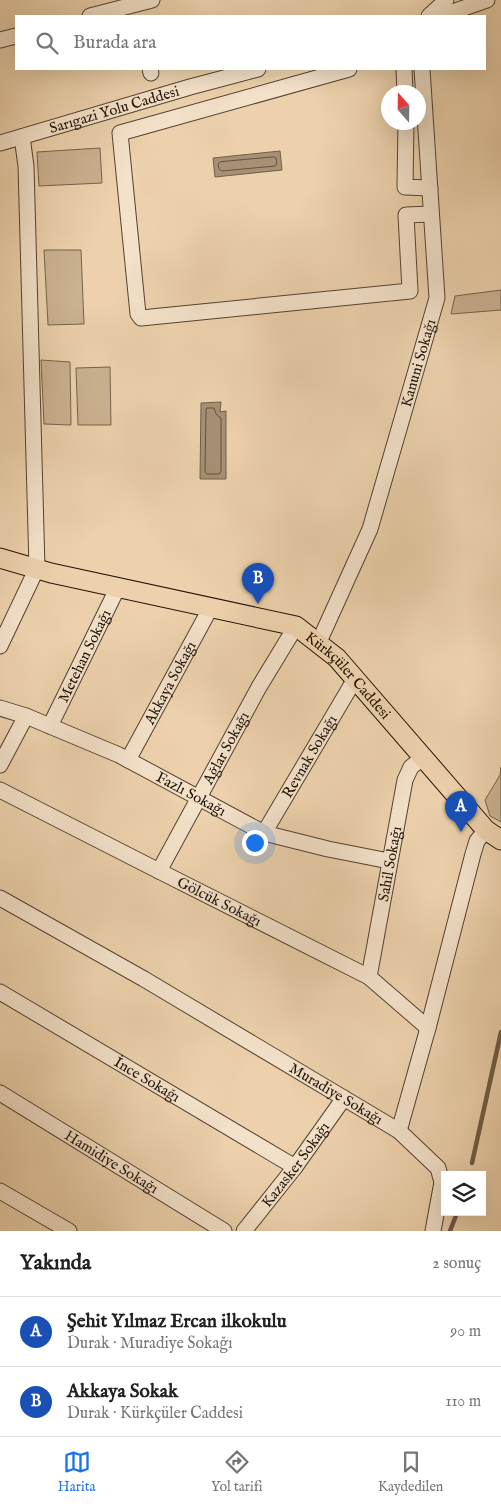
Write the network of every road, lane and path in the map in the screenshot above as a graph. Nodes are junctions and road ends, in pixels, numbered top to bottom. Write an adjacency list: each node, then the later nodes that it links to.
1 (151, 0): 4 (street); 5 (street)
2 (446, 0): 6 (street)
3 (487, 0): 7 (street)
4 (94, 15)
5 (150, 15)
6 (429, 15)
7 (444, 15)
8 (15, 36): 9 (street)
9 (0, 40)
10 (254, 70): 16 (street, Sarıgazi Yolu Caddesi)
11 (345, 70): 20 (street)
12 (404, 70): 14 (street)
13 (422, 70): 19 (street, Kanuni Sokağı)
14 (405, 85)
15 (406, 130): 18 (street)
16 (22, 137): 17 (street, Sarıgazi Yolu Caddesi); 23 (street)
17 (0, 144)
18 (405, 187): 19 (street); 20 (street)
19 (430, 188): 21 (street, Kanuni Sokağı)
20 (406, 214): 21 (street)
21 (431, 214): 27 (street, Kanuni Sokağı)
22 (0, 558): 23 (main road, Kürkçüler Caddesi)
23 (37, 568): 24 (main road, Kürkçüler Caddesi); 28 (street)
24 (118, 587): 25 (main road, Kürkçüler Caddesi); 32 (street, Metehan Sokağı)
25 (211, 607): 26 (main road, Kürkçüler Caddesi); 34 (street, Akkaya Sokağı)
26 (296, 626): 27 (main road, Kürkçüler Caddesi); 37 (street, Ağlar Sokağı)
27 (318, 644): 29 (main road, Kürkçüler Caddesi)
28 (0, 646)
29 (355, 679): 33 (main road, Kürkçüler Caddesi); 38 (street, Revnak Sokağı)
30 (0, 708): 31 (street, Fazlı Sokağı)
31 (26, 716): 32 (street, Fazlı Sokağı); 35 (street)
32 (50, 726): 34 (street, Fazlı Sokağı)
33 (423, 758): 39 (main road, Kürkçüler Caddesi); 40 (street, Sahil Sokağı)
34 (128, 760): 37 (street, Fazlı Sokağı)
35 (0, 765)
36 (0, 790): 41 (street, Gölcük Sokağı)
37 (198, 799): 38 (street, Fazlı Sokağı); 41 (street, Ağlar Sokağı)
38 (264, 833): 40 (street, Fazlı Sokağı)
39 (494, 835): 45 (street, Muradiye Sokağı)
40 (389, 861): 43 (street, Sahil Sokağı)
41 (159, 871): 43 (street, Gölcük Sokağı)
42 (0, 898): 47 (street, Muradiye Sokağı)
43 (368, 976): 45 (street, Gölcük Sokağı)
44 (0, 992): 49 (street, İnce Sokağı)
45 (428, 1028): 48 (street, Muradiye Sokağı)
46 (0, 1093): 52 (street, Hamidiye Sokağı)
47 (344, 1098): 48 (street, Muradiye Sokağı); 49 (street, Kazasker Sokağı)
48 (399, 1131): 54 (street)
49 (295, 1167): 53 (street, Kazasker Sokağı)
50 (0, 1191): 51 (street)
51 (69, 1231)
52 (224, 1231)
53 (244, 1231)
54 (433, 1231)

